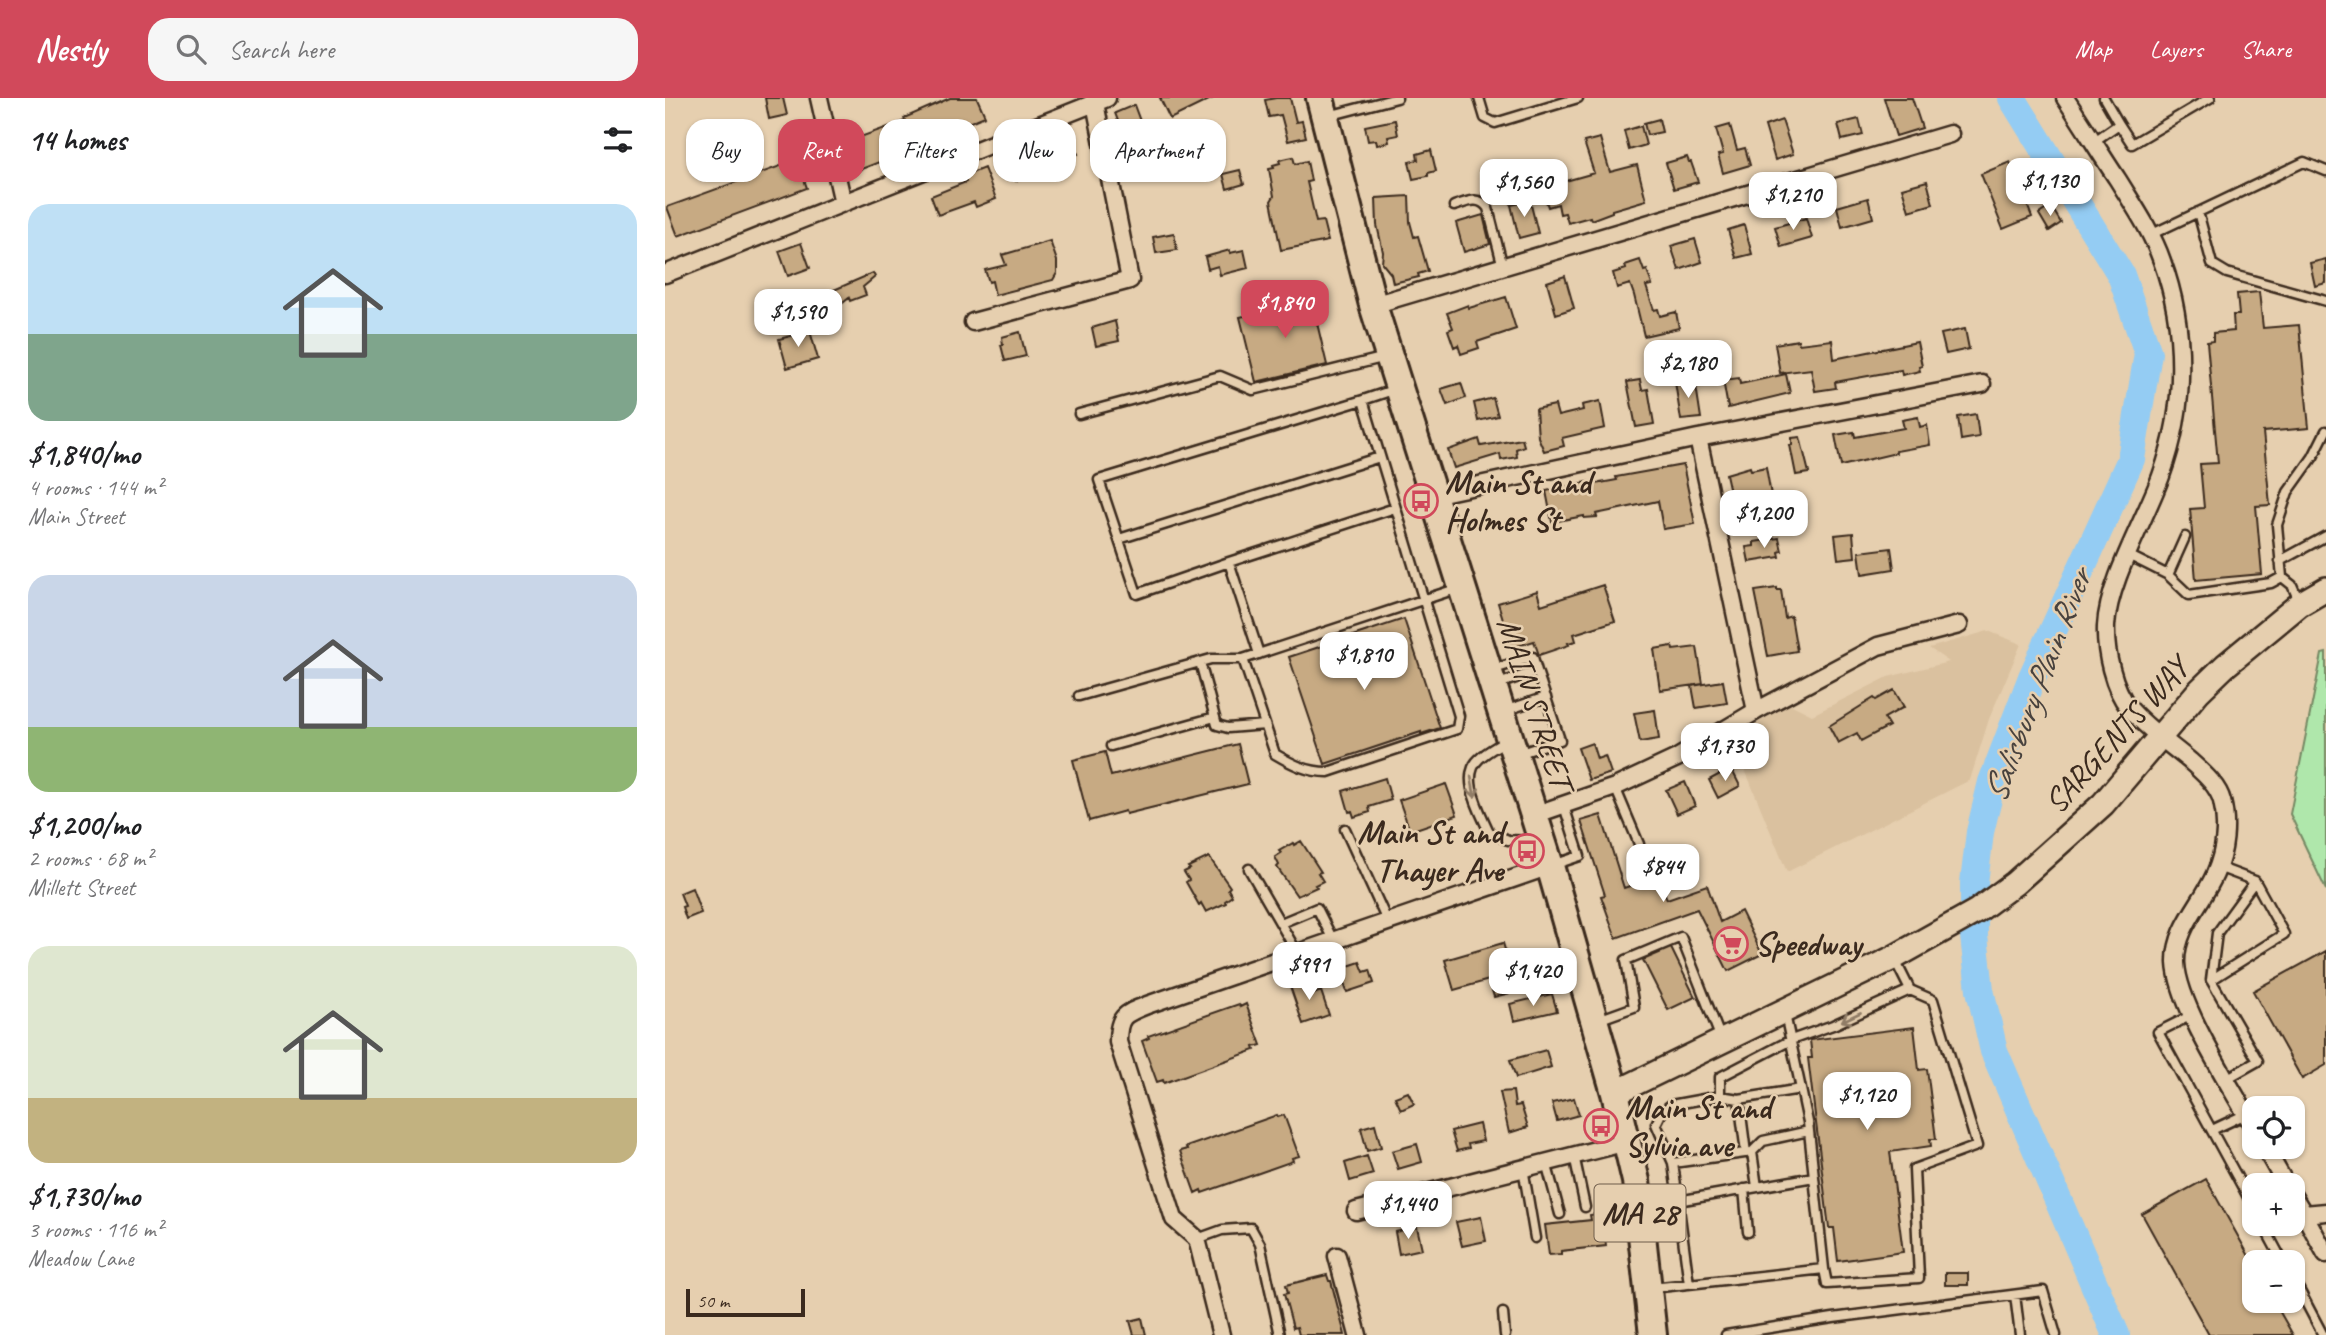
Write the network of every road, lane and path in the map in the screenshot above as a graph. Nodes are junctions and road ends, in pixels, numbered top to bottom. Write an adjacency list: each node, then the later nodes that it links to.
1 (819, 98): 14 (street)
2 (1397, 98): 9 (lane)
3 (1479, 98): 4 (lane)
4 (1579, 98)
5 (2065, 98): 12 (street)
6 (2104, 98): 10 (lane)
7 (2210, 98): 10 (lane)
8 (1099, 100): 14 (street); 22 (street)
9 (1322, 108): 21 (main road, MAIN STREET / MA 28)
10 (2119, 124): 12 (lane)
11 (1950, 134): 18 (street)
12 (2093, 142): 17 (street)
13 (2326, 171): 16 (lane)
14 (843, 203): 19 (street)
15 (1454, 206): 18 (lane)
16 (2198, 212): 17 (lane); 20 (lane)
17 (2150, 235): 36 (street)
18 (1503, 267): 21 (street)
19 (665, 274)
20 (2326, 301)
21 (1373, 305): 23 (main road, MAIN STREET / MA 28)
22 (973, 322)
23 (1389, 357): 25 (main road, MAIN STREET / MA 28); 27 (lane)
24 (1982, 384): 29 (street)
25 (1399, 388): 26 (lane); 31 (main road, MAIN STREET / MA 28)
26 (1363, 400): 30 (lane); 35 (lane)
27 (1079, 414)
28 (2326, 431): 37 (lane)
29 (1698, 438): 31 (street); 53 (street)
30 (1380, 457): 32 (lane); 35 (lane)
31 (1433, 495): 41 (main road, MAIN STREET / MA 28)
32 (1395, 508): 38 (lane); 43 (lane)
33 (2326, 536): 37 (lane)
34 (2185, 537): 39 (lane)
35 (1118, 539): 38 (lane)
36 (2128, 555): 39 (lane); 57 (street)
37 (2280, 561): 40 (lane)
38 (1229, 562): 46 (lane)
39 (2168, 575): 40 (lane)
40 (2282, 577): 44 (lane)
41 (1462, 587): 43 (lane); 50 (main road, MAIN STREET / MA 28)
42 (2326, 589): 44 (main road, SARGENTS WAY)
43 (1422, 600): 46 (lane); 56 (lane)
44 (2300, 604): 57 (main road, SARGENTS WAY)
45 (1959, 625): 53 (street)
46 (1259, 654): 47 (lane)
47 (1243, 659): 48 (lane); 56 (lane)
48 (1200, 662): 51 (lane); 55 (lane)
49 (1537, 671): 50 (lane); 50 (lane); 52 (lane)
50 (1490, 678): 54 (main road, MAIN STREET / MA 28)
51 (1079, 695)
52 (1546, 696): 54 (lane); 59 (lane)
53 (1756, 711): 60 (street)
54 (1501, 712): 59 (main road, MAIN STREET / MA 28)
55 (1215, 717): 56 (lane); 58 (lane)
56 (1265, 725)
57 (2161, 736): 67 (street); 74 (main road, SARGENTS WAY)
58 (1111, 746)
59 (1513, 747): 62 (main road, MAIN STREET / MA 28); 64 (lane, one-way to 64)
60 (1615, 787): 61 (street); 65 (lane)
61 (1564, 806): 62 (street); 66 (lane)
62 (1534, 815): 64 (main road, MAIN STREET / MA 28)
63 (1345, 829): 71 (lane)
64 (1542, 841): 66 (main road, MAIN STREET / MA 28)
65 (1639, 844)
66 (1550, 866): 71 (street); 79 (main road, MAIN STREET / MA 28)
67 (2218, 867): 69 (lane); 78 (street)
68 (1249, 869): 70 (lane)
69 (2255, 881): 75 (lane); 75 (lane)
70 (1282, 923): 72 (lane); 73 (lane)
71 (1388, 923): 72 (street)
72 (1333, 942): 73 (street)
73 (1298, 954): 115 (street)
74 (1893, 958): 76 (lane); 77 (main road, SARGENTS WAY)
75 (2211, 979): 82 (lane)
76 (1910, 990): 80 (lane, one-way to 80); 118 (lane)
77 (1784, 1010): 80 (lane); 81 (main road, SARGENTS WAY)
78 (2192, 1015): 82 (street); 89 (lane)
79 (1595, 1021): 81 (lane); 84 (main road, MAIN STREET / MA 28)
80 (1791, 1040): 83 (lane); 85 (lane)
81 (1722, 1041): 84 (main road, SARGENTS WAY)
82 (2227, 1079): 87 (street)
83 (1801, 1089): 86 (lane); 90 (lane)
84 (1615, 1093): 91 (main road, MAIN STREET / MA 28)
85 (1720, 1096): 86 (lane); 95 (lane)
86 (1739, 1099): 92 (lane)
87 (2242, 1107)
88 (2242, 1116): 89 (lane)
89 (2212, 1130): 101 (lane)
90 (1809, 1131): 92 (lane); 97 (lane)
91 (1627, 1142): 93 (street); 120 (main road, MAIN STREET / MA 28)
92 (1749, 1152): 95 (lane); 102 (lane)
93 (1574, 1155): 94 (street); 107 (lane)
94 (1546, 1162): 96 (street); 110 (lane)
95 (1673, 1163): 106 (lane)
96 (1523, 1168): 108 (street); 114 (lane)
97 (1814, 1177): 102 (lane); 118 (lane)
98 (1735, 1178): 103 (lane)
99 (1719, 1182): 104 (lane)
100 (1700, 1185): 105 (lane)
101 (2242, 1186)
102 (1757, 1187): 103 (lane)
103 (1740, 1190): 104 (lane); 113 (lane)
104 (1721, 1194): 105 (lane)
105 (1702, 1197): 106 (lane)
106 (1678, 1201): 119 (lane)
107 (1585, 1207)
108 (1356, 1211)
109 (2326, 1212): 111 (street)
110 (1559, 1214)
111 (2305, 1214)
112 (2305, 1216): 116 (street)
113 (1748, 1233)
114 (1535, 1238)
115 (1197, 1239): 124 (street); 125 (lane)
116 (2326, 1254)
117 (1337, 1256): 126 (street)
118 (1824, 1269): 119 (lane)
119 (1689, 1284): 120 (lane)
120 (1649, 1288): 128 (main road, MAIN STREET / MA 28)
121 (2015, 1295): 129 (lane); 130 (lane); 131 (lane)
122 (2305, 1301): 132 (lane)
123 (1503, 1313): 127 (lane)
124 (1221, 1335)
125 (1280, 1335)
126 (1358, 1335)
127 (1505, 1335)
128 (1653, 1335)
129 (1726, 1335)
130 (2020, 1335)
131 (2056, 1335)
132 (2323, 1335)

